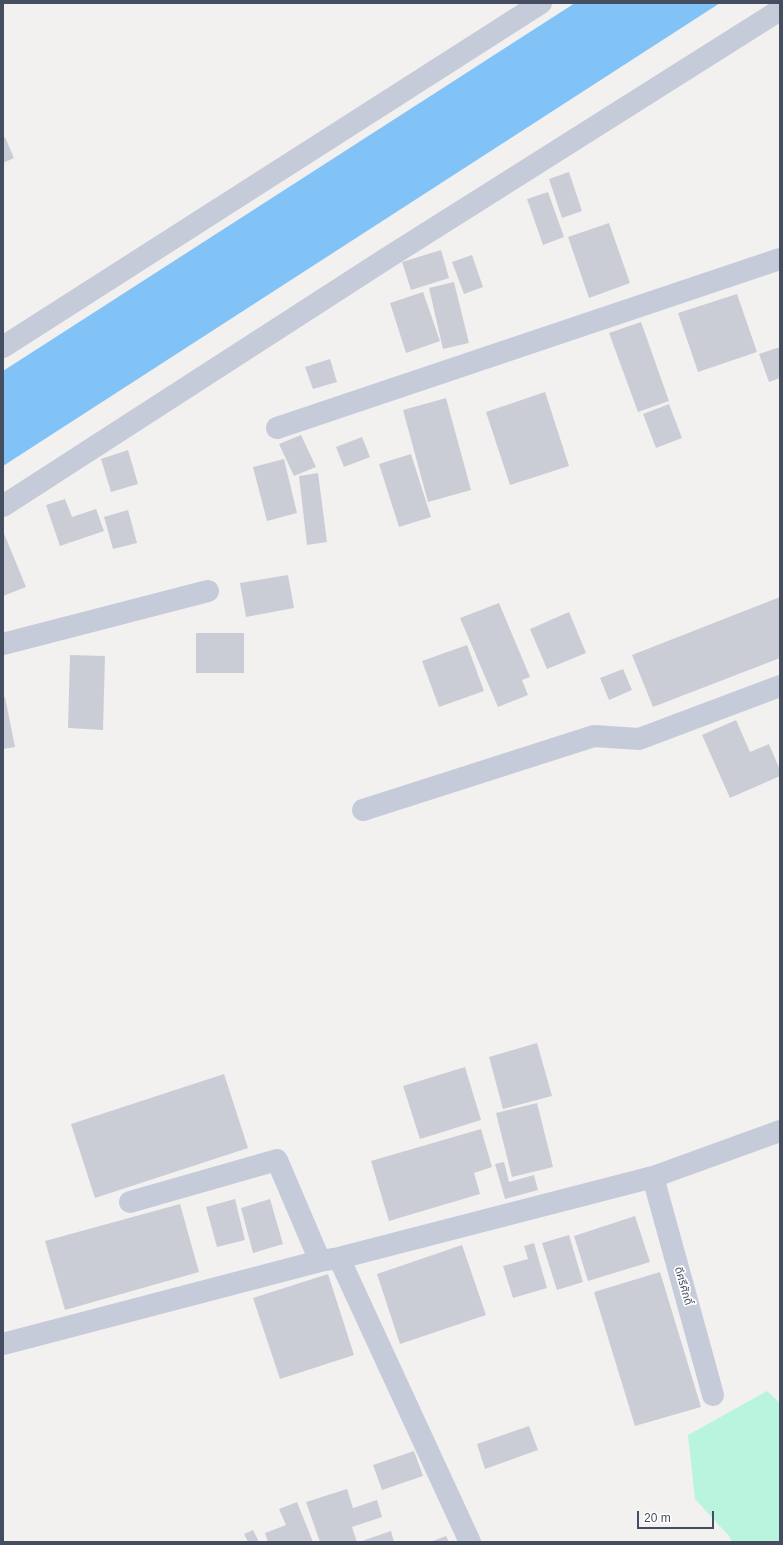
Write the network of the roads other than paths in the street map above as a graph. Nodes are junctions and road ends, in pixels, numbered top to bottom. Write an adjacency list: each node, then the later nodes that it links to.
1 (542, 3): 4 (street)
2 (780, 10): 6 (street)
3 (780, 259): 5 (street)
4 (3, 347)
5 (277, 428)
6 (3, 506)
7 (208, 591): 8 (street)
8 (3, 644)
9 (780, 686): 10 (street)
10 (363, 810)
11 (780, 1131): 12 (street)
12 (653, 1177): 14 (street); 16 (street, ดีศรีศักดิ์)
13 (130, 1202): 14 (street)
14 (329, 1260): 15 (street); 17 (street)
15 (3, 1344)
16 (713, 1394)
17 (470, 1542)

